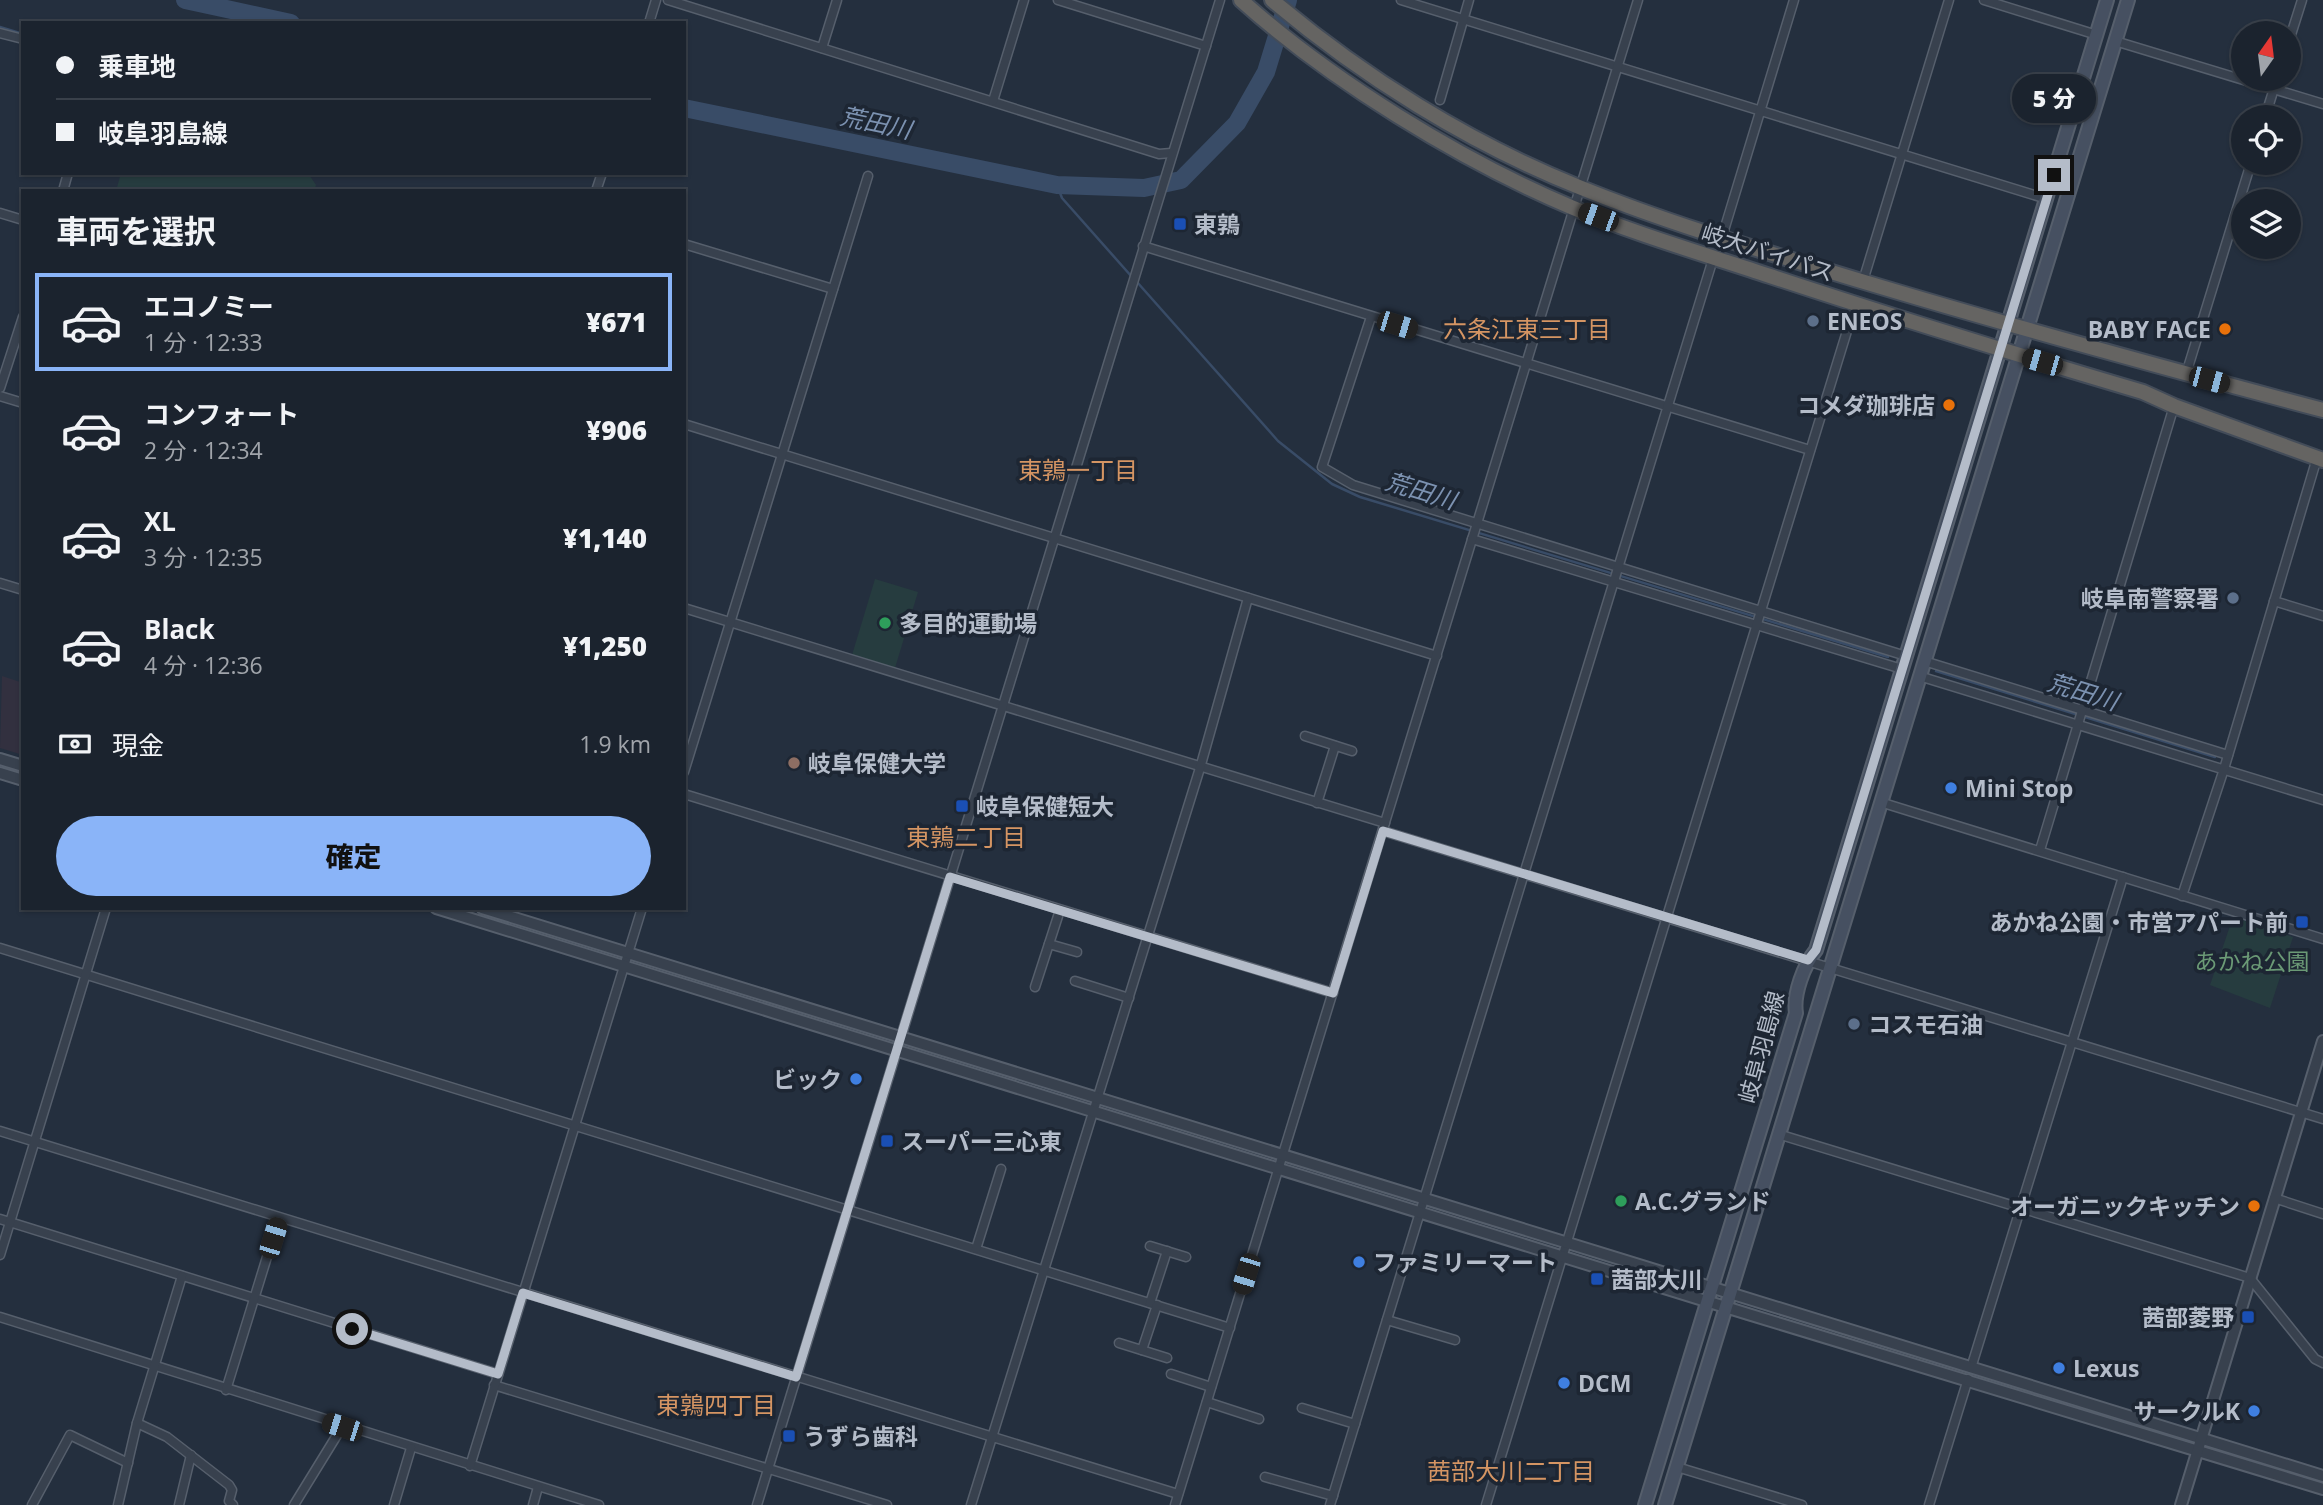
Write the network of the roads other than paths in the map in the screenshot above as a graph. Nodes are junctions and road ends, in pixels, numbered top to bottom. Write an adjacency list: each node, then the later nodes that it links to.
1 (656, 0): 19 (street)
2 (668, 0): 26 (street)
3 (836, 0): 26 (street)
4 (1024, 0): 31 (street)
5 (1058, 0): 25 (street)
6 (1220, 0): 25 (street)
7 (1241, 0): 40 (highway, 岐大バイパス)
8 (1272, 0): 38 (highway, 岐大バイパス)
9 (1401, 0): 18 (street)
10 (1469, 0): 18 (street)
11 (1638, 0): 27 (street)
12 (1794, 0): 33 (street)
13 (1949, 0): 34 (street)
14 (1984, 0): 22 (street)
15 (2107, 0): 22 (main road, 岐阜羽島線)
16 (2128, 0): 24 (main road, 岐阜羽島線)
17 (2302, 0): 20 (street)
18 (1463, 19): 27 (street); 30 (street)
19 (650, 21)
20 (2295, 21)
21 (0, 33): 23 (street)
22 (2097, 35): 39 (main road, 岐阜羽島線)
23 (21, 39)
24 (2115, 41): 28 (street); 53 (main road, 岐阜羽島線)
25 (1206, 46): 35 (street)
26 (822, 48): 31 (street)
27 (1618, 66): 33 (street); 38 (street)
28 (2231, 76)
29 (2281, 91): 32 (street)
30 (1440, 100)
31 (993, 101): 35 (street)
32 (2323, 104)
33 (1760, 111): 34 (street); 43 (street)
34 (1901, 152): 39 (street); 47 (street)
35 (1171, 153): 45 (street)
36 (2247, 175): 57 (street)
37 (868, 176): 48 (street)
38 (1580, 188): 40 (street); 43 (highway, 岐大バイパス)
39 (2047, 198): 52 (main road, 岐阜羽島線)
40 (1574, 208): 46 (highway, 岐大バイパス); 56 (street)
41 (0, 214): 42 (street)
42 (21, 219)
43 (1722, 237): 47 (highway, 岐大バイパス)
44 (686, 245): 48 (street)
45 (1143, 246): 50 (street); 69 (street)
46 (1713, 259): 49 (highway, 岐大バイパス); 62 (street)
47 (1863, 281): 52 (highway, 岐大バイパス)
48 (833, 289): 66 (street)
49 (1855, 305): 54 (highway, 岐大バイパス); 65 (street)
50 (1371, 317): 56 (street); 68 (street)
51 (21, 323): 58 (street)
52 (2007, 326): 53 (highway, 岐大バイパス); 54 (main road, 岐阜羽島線)
53 (2026, 331): 55 (main road, 岐阜羽島線); 57 (highway, 岐大バイパス)
54 (2000, 349): 55 (highway, 岐大バイパス); 82 (main road, 岐阜羽島線)
55 (2018, 355): 61 (highway, 岐大バイパス); 83 (main road, 岐阜羽島線)
56 (1525, 365): 62 (street); 68 (street)
57 (2186, 374): 63 (highway, 岐大バイパス)
58 (0, 388)
59 (0, 396): 60 (street)
60 (21, 402)
61 (2174, 406): 67 (highway, 岐大バイパス); 87 (street)
62 (1669, 408): 65 (street); 70 (street)
63 (2323, 410)
64 (686, 425): 66 (street)
65 (1810, 450): 77 (street)
66 (781, 454): 69 (street); 79 (street)
67 (2320, 459): 75 (street)
68 (1474, 531): 70 (street); 71 (street); 81 (street)
69 (1055, 538): 74 (street); 86 (street)
70 (1619, 569): 71 (street); 77 (street)
71 (1615, 581): 80 (street); 105 (street)
72 (0, 583): 73 (street)
73 (21, 589)
74 (1248, 598): 81 (street); 95 (street)
75 (2274, 601): 78 (street); 91 (street)
76 (686, 609): 79 (street)
77 (1760, 612): 80 (street); 82 (street)
78 (2323, 616)
79 (730, 622): 86 (street); 94 (street)
80 (1756, 625): 84 (street); 114 (street)
81 (1437, 656): 103 (street)
82 (1906, 656): 84 (main road, 岐阜羽島線)
83 (1924, 661): 85 (main road, 岐阜羽島線); 87 (street)
84 (1902, 669): 121 (main road, 岐阜羽島線)
85 (1919, 676): 87 (street); 101 (main road, 岐阜羽島線)
86 (1003, 707): 95 (street); 106 (street)
87 (2081, 717): 91 (street); 96 (street); 104 (street)
88 (1305, 736): 89 (street)
89 (1335, 746): 90 (street); 102 (street)
90 (1352, 751)
91 (2228, 755): 96 (street)
92 (0, 759): 93 (street)
93 (21, 765)
94 (686, 765)
95 (1200, 768): 102 (street); 115 (street)
96 (2224, 769): 100 (street); 108 (street)
97 (0, 773): 98 (street)
98 (21, 779)
99 (686, 795): 106 (street)
100 (2323, 800)
101 (1880, 802): 104 (street); 122 (main road, 岐阜羽島線)
102 (1317, 803): 103 (street)
103 (1384, 827): 105 (street); 126 (street)
104 (2040, 850): 107 (street)
105 (1523, 873): 114 (street); 144 (street)
106 (950, 877): 113 (street); 128 (street)
107 (2123, 877): 108 (street); 130 (street)
108 (2182, 896): 116 (street)
109 (105, 910): 123 (street)
110 (443, 910): 120 (street)
111 (488, 910): 120 (street)
112 (641, 910): 120 (street)
113 (1060, 911): 115 (street); 117 (street)
114 (1667, 917): 121 (street); 152 (street)
115 (1147, 937): 126 (street); 127 (street)
116 (2323, 939)
117 (1049, 944): 119 (street); 125 (street)
118 (0, 948): 123 (street)
119 (1077, 952)
120 (626, 959): 128 (street); 131 (street); 136 (street)
121 (1808, 960): 122 (street); 162 (main road, 岐阜羽島線)
122 (1829, 967): 130 (street); 138 (main road, 岐阜羽島線)
123 (85, 974): 136 (street); 139 (street)
124 (1074, 981): 127 (street)
125 (1035, 987)
126 (1333, 993): 140 (street)
127 (1129, 998): 132 (street)
128 (901, 1036): 131 (street); 132 (street)
129 (2323, 1041): 134 (street)
130 (2072, 1043): 134 (street); 145 (street)
131 (898, 1049): 133 (street); 146 (street)
132 (1098, 1098): 133 (street); 140 (street)
133 (1094, 1110): 141 (street); 159 (street)
134 (2302, 1112): 135 (street); 143 (street)
135 (2323, 1119)
136 (575, 1125): 146 (street); 163 (street)
137 (0, 1131): 139 (street)
138 (1778, 1134): 145 (street); 164 (main road, 岐阜羽島線)
139 (36, 1142): 149 (street); 151 (street)
140 (1284, 1155): 141 (street); 144 (street)
141 (1280, 1167): 147 (street); 171 (street)
142 (1001, 1169): 154 (street)
143 (2274, 1198): 148 (street); 161 (street)
144 (1424, 1199): 147 (street); 152 (street)
145 (2021, 1208): 161 (street); 180 (street)
146 (849, 1209): 154 (street); 181 (street)
147 (1421, 1211): 157 (street); 170 (street)
148 (2323, 1214)
149 (279, 1218): 163 (street); 165 (street)
150 (0, 1219): 151 (street)
151 (10, 1222): 156 (street); 160 (street)
152 (1567, 1242): 157 (street); 162 (street)
153 (1150, 1246): 155 (street)
154 (976, 1249): 159 (street)
155 (1167, 1251): 158 (street); 167 (street)
156 (0, 1255)
157 (1562, 1255): 166 (street); 217 (street)
158 (1186, 1257)
159 (1044, 1271): 167 (street); 191 (street)
160 (182, 1276): 165 (street); 177 (street)
161 (2250, 1278): 176 (street); 192 (street)
162 (1712, 1287): 164 (street); 166 (main road, 岐阜羽島線)
163 (523, 1293): 178 (street); 181 (street)
164 (1730, 1293): 168 (main road, 岐阜羽島線); 180 (street)
165 (254, 1299): 178 (street); 184 (street)
166 (1708, 1301): 168 (street); 218 (main road, 岐阜羽島線)
167 (1154, 1304): 171 (street); 174 (street)
168 (1726, 1307): 180 (street); 198 (main road, 岐阜羽島線)
169 (0, 1317): 177 (street)
170 (1387, 1320): 172 (street); 189 (street)
171 (1230, 1328): 183 (street)
172 (1455, 1340)
173 (1119, 1342): 174 (street)
174 (1142, 1350): 175 (street)
175 (1167, 1358)
176 (2323, 1363)
177 (154, 1368): 184 (street); 188 (street)
178 (498, 1374): 182 (street)
179 (1171, 1374): 183 (street)
180 (1970, 1374): 192 (street); 221 (street)
181 (796, 1377): 191 (street); 197 (street)
182 (494, 1385): 196 (street); 197 (street)
183 (1212, 1387): 185 (street)
184 (226, 1390): 190 (street)
185 (1207, 1402): 187 (street); 203 (street)
186 (1303, 1408): 189 (street)
187 (1259, 1419)
188 (136, 1423): 194 (street); 195 (street)
189 (1355, 1424): 204 (street)
190 (342, 1427): 193 (street); 209 (street)
191 (992, 1436): 203 (street); 215 (street)
192 (2200, 1444): 200 (street); 202 (street); 222 (street)
193 (411, 1448): 196 (street); 210 (street)
194 (191, 1455): 207 (street); 208 (street)
195 (128, 1463): 205 (street); 206 (street)
196 (470, 1465): 201 (street)
197 (768, 1467): 213 (street); 214 (street)
198 (1677, 1467): 219 (main road, 岐阜羽島線); 220 (street)
199 (1265, 1476): 204 (street)
200 (2323, 1476)
201 (538, 1487): 211 (street); 212 (street)
202 (2323, 1489)
203 (1178, 1494): 216 (street)
204 (1332, 1501)
205 (32, 1505)
206 (118, 1505)
207 (179, 1505)
208 (233, 1505)
209 (294, 1505)
210 (394, 1505)
211 (533, 1505)
212 (599, 1505)
213 (757, 1505)
214 (887, 1505)
215 (971, 1505)
216 (1175, 1505)
217 (1486, 1505)
218 (1645, 1505)
219 (1665, 1505)
220 (1802, 1505)
221 (1930, 1505)
222 (2181, 1505)

